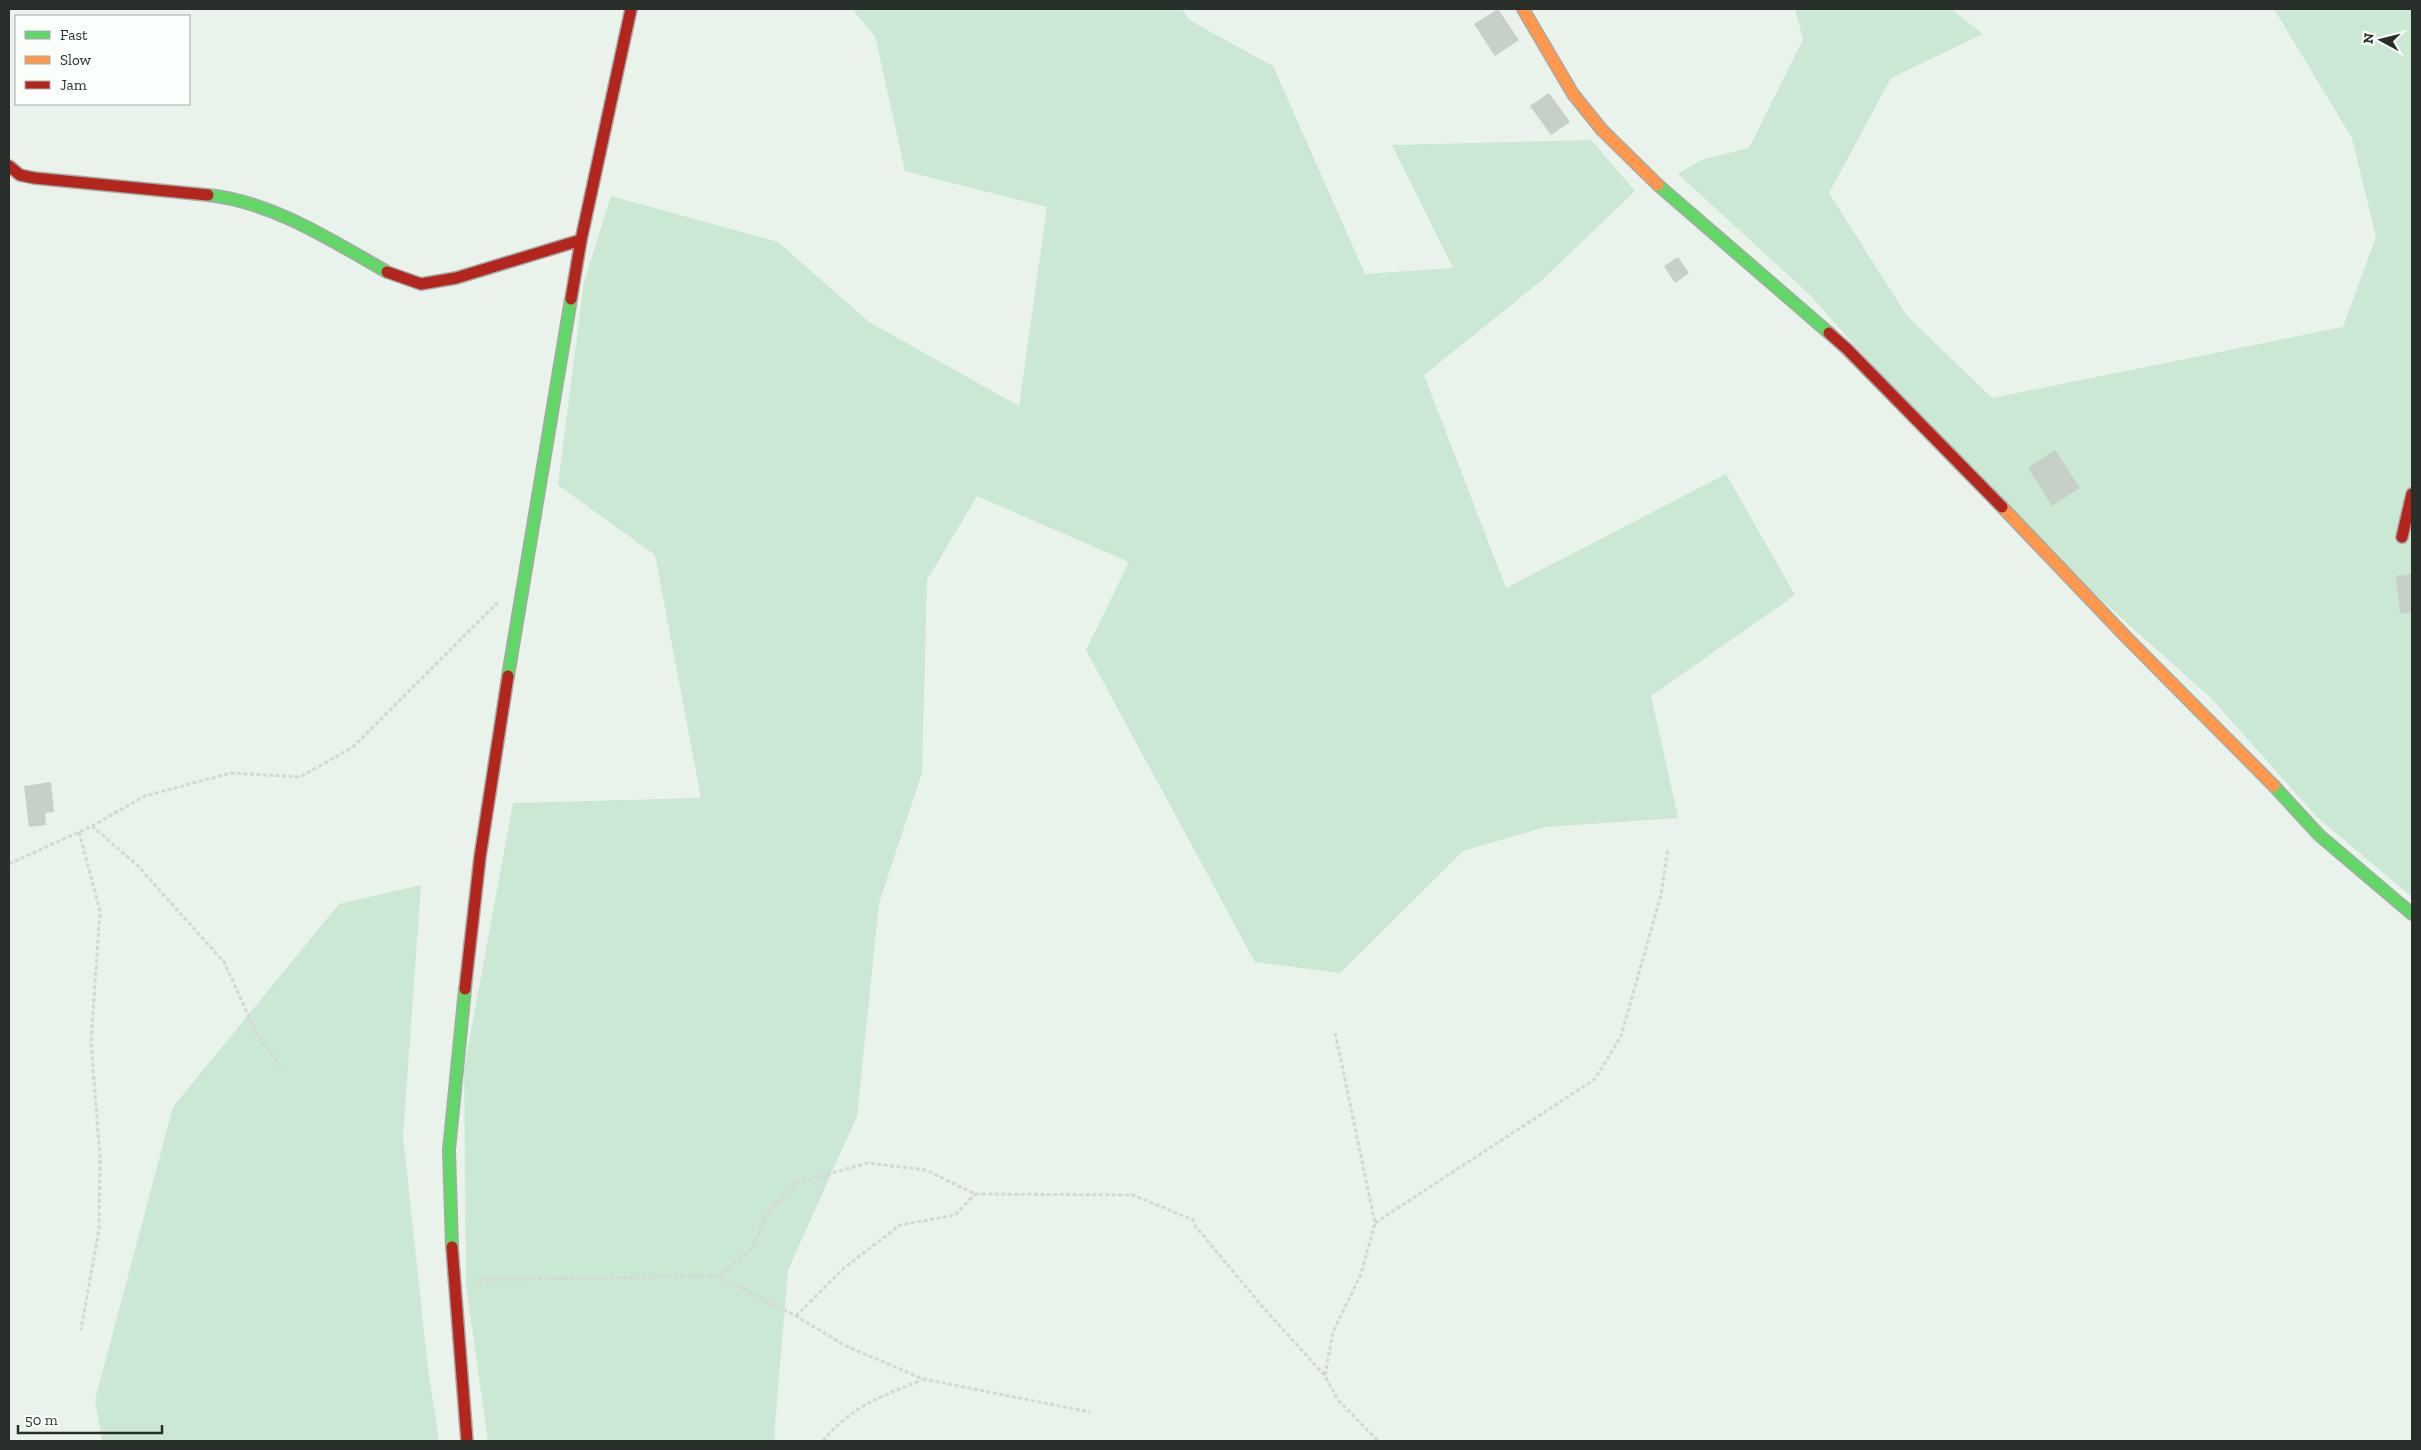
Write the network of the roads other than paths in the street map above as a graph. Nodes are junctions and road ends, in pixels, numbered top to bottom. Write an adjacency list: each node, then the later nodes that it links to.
1 (631, 9): 4 (street)
2 (1523, 9): 7 (street)
3 (9, 166): 4 (street)
4 (581, 240): 8 (street)
5 (2412, 494): 6 (street)
6 (2402, 536)
7 (2412, 914)
8 (467, 1441)

